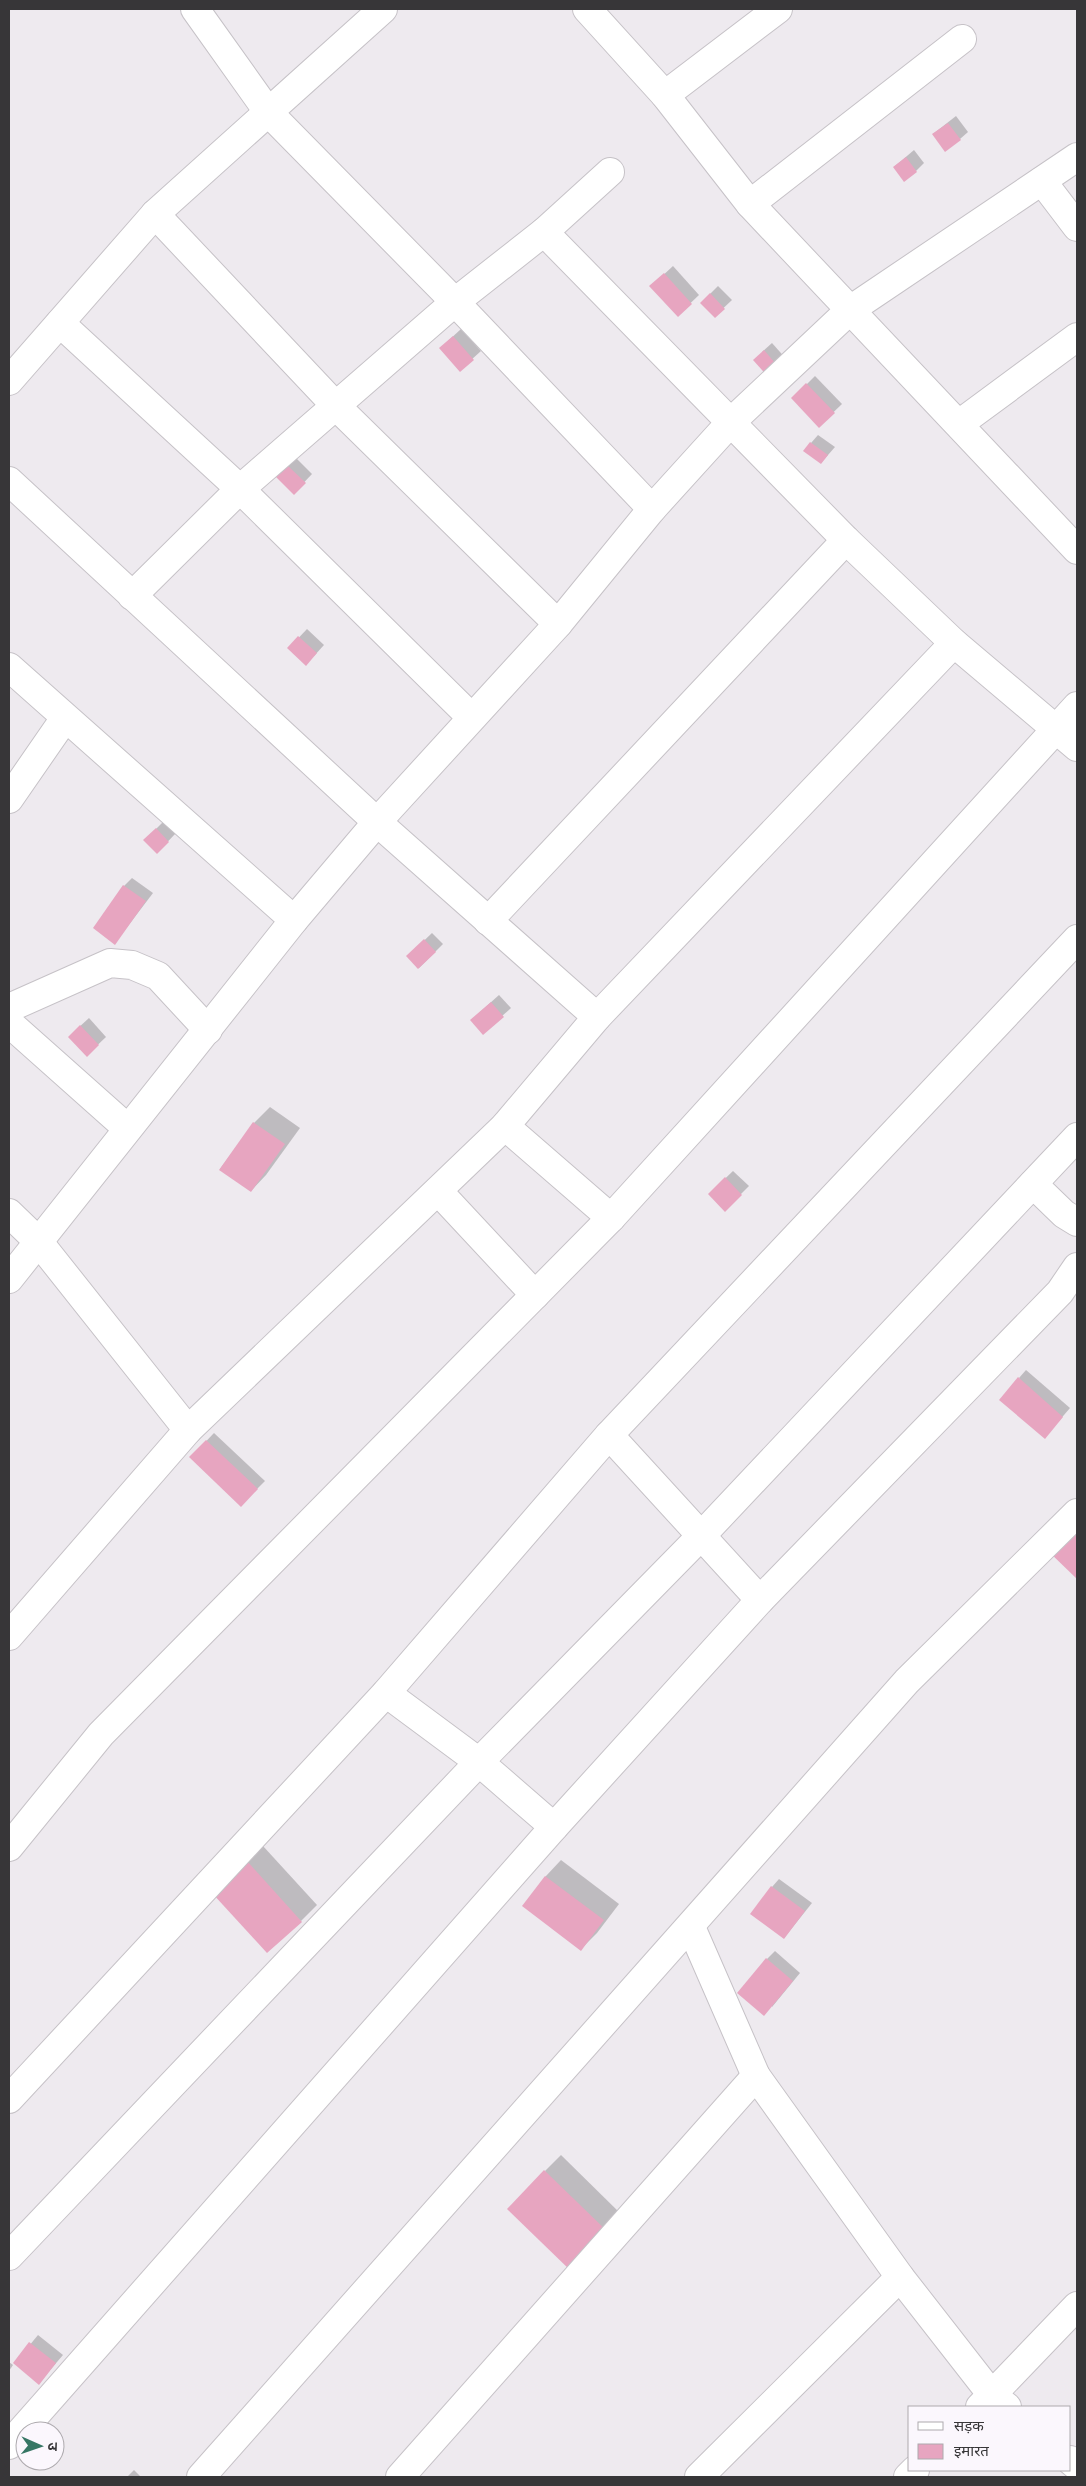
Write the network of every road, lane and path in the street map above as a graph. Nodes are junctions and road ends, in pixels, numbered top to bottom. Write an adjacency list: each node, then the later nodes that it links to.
1 (196, 9): 7 (street)
2 (383, 9): 7 (street)
3 (587, 9): 6 (street)
4 (778, 9): 6 (street)
5 (962, 39): 11 (street)
6 (665, 95): 11 (street)
7 (269, 113): 12 (street); 15 (street)
8 (1077, 157): 10 (street)
9 (610, 172): 14 (street)
10 (1042, 181): 13 (street); 16 (street)
11 (750, 204): 16 (street)
12 (155, 214): 17 (street); 20 (street)
13 (1077, 227)
14 (544, 232): 15 (street); 21 (street)
15 (455, 302): 20 (street); 25 (street)
16 (850, 310): 21 (street); 22 (street)
17 (60, 323): 19 (street); 24 (street)
18 (1077, 338): 22 (street)
19 (9, 381)
20 (335, 405): 24 (street); 29 (street)
21 (730, 423): 25 (street); 27 (street)
22 (959, 424): 26 (street)
23 (9, 481): 28 (street)
24 (240, 489): 28 (street); 33 (street)
25 (652, 509): 29 (street)
26 (1072, 534)
27 (846, 540): 30 (street); 40 (street)
28 (132, 596): 38 (street)
29 (558, 624): 33 (street)
30 (954, 643): 35 (street); 43 (street)
31 (9, 667): 34 (street)
32 (1077, 706): 35 (street)
33 (471, 717): 38 (street)
34 (65, 718): 37 (street); 39 (street)
35 (1057, 728): 36 (street); 52 (street)
36 (1077, 747)
37 (9, 799)
38 (377, 822): 39 (street); 40 (street)
39 (294, 920): 45 (street)
40 (488, 921): 43 (street)
41 (1077, 939): 59 (street)
42 (9, 1008): 45 (street)
43 (598, 1017): 46 (street)
44 (9, 1023): 47 (street)
45 (208, 1030): 47 (street)
46 (505, 1126): 50 (street); 52 (street)
47 (127, 1128): 54 (street)
48 (1077, 1136): 49 (street)
49 (1033, 1184): 53 (street); 61 (street)
50 (438, 1191): 57 (street); 58 (street)
51 (9, 1213): 54 (street)
52 (611, 1218): 57 (street)
53 (1077, 1222)
54 (38, 1241): 56 (street); 58 (street)
55 (1077, 1267): 62 (street)
56 (9, 1279)
57 (535, 1296): 67 (street)
58 (188, 1430): 63 (street)
59 (609, 1435): 61 (street); 64 (street)
60 (1077, 1512): 68 (street)
61 (701, 1536): 62 (street); 65 (street)
62 (760, 1600): 66 (street)
63 (12, 1627)
64 (386, 1693): 65 (street); 70 (street)
65 (479, 1762): 66 (street); 71 (street)
66 (554, 1827): 75 (street)
67 (9, 1847)
68 (691, 1927): 69 (street); 76 (street)
69 (756, 2076): 72 (street); 77 (street)
70 (9, 2099)
71 (9, 2256)
72 (900, 2277): 74 (street); 78 (street)
73 (1077, 2306): 74 (street)
74 (993, 2403)
75 (9, 2445)
76 (202, 2477)
77 (400, 2477)
78 (699, 2477)

